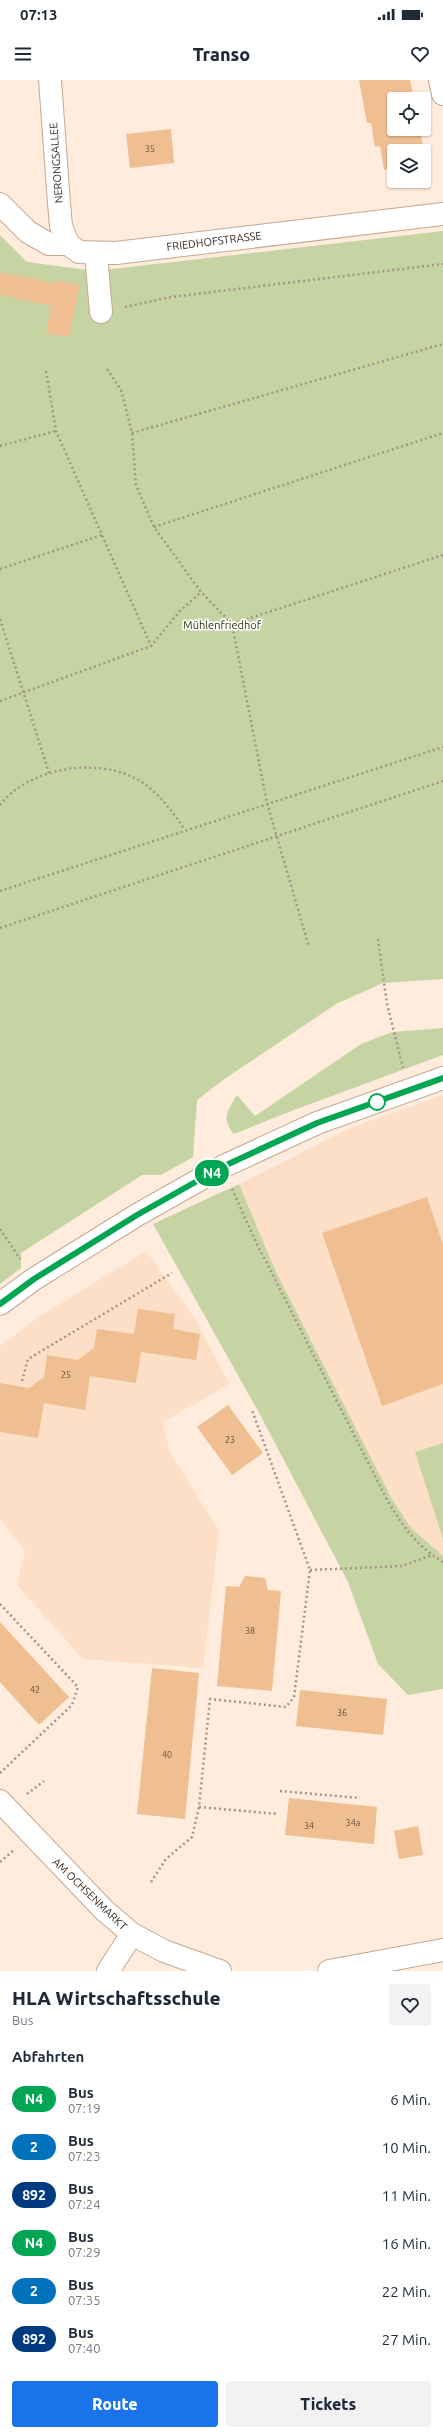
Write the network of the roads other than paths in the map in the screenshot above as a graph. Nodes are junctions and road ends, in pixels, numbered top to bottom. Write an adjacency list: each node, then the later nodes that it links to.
1 (50, 80): 6 (street, NERONGSALLEE)
2 (440, 80): 3 (street)
3 (443, 94)
4 (0, 204): 6 (street, FRIEDHOFSTRASSE)
5 (443, 214): 7 (street, FRIEDHOFSTRASSE)
6 (68, 244): 7 (street, FRIEDHOFSTRASSE)
7 (96, 253): 8 (street)
8 (101, 312)
9 (443, 1078): 10 (street)
10 (0, 1304)
11 (0, 1801): 12 (street, AM OCHSENMARKT)
12 (132, 1934): 15 (street); 16 (street, AM OCHSENMARKT)
13 (443, 1950): 14 (street)
14 (401, 1965): 17 (street)
15 (108, 1971)
16 (220, 1971)
17 (329, 1971)

